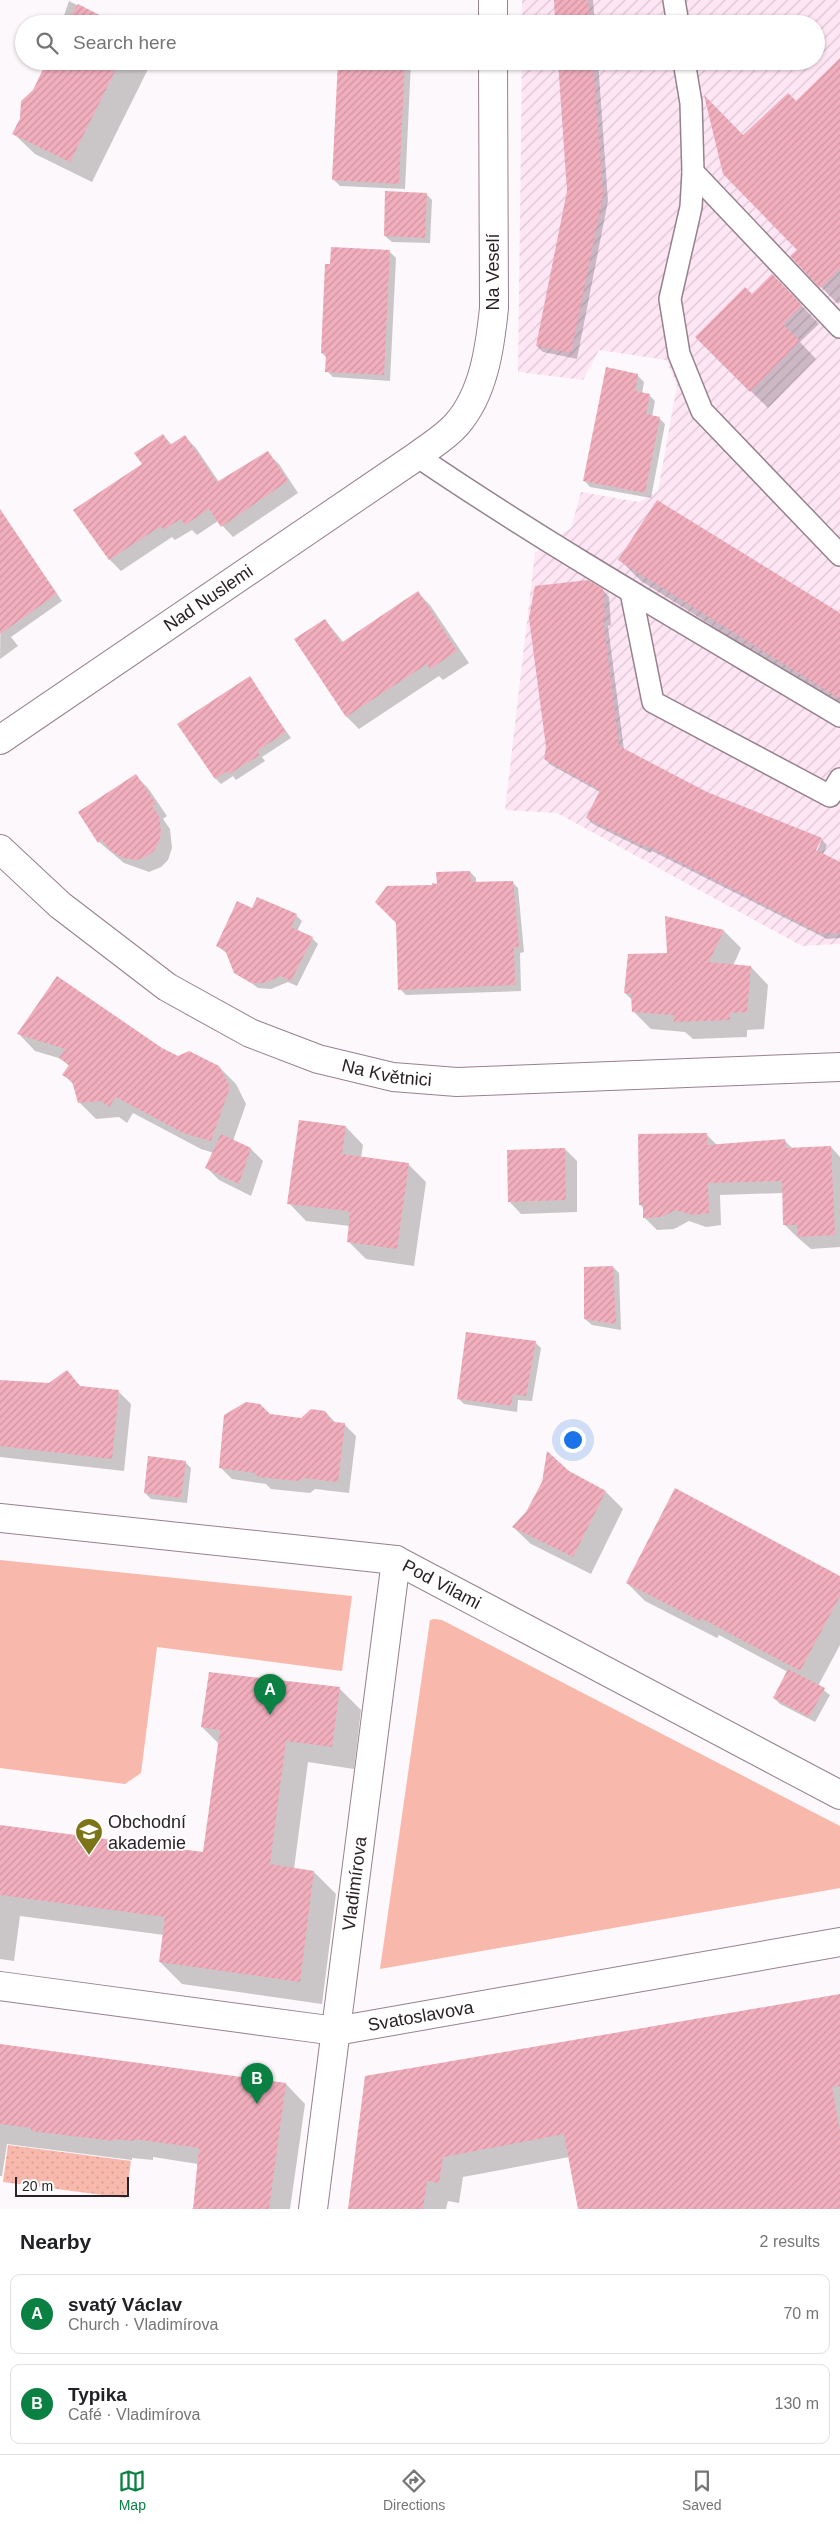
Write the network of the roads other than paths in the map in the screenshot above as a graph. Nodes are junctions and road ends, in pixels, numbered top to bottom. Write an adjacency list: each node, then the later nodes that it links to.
1 (493, 0): 3 (street)
2 (674, 0): 4 (lane)
3 (493, 15)
4 (676, 15)
5 (493, 70): 9 (street, Na Veselí)
6 (686, 70): 7 (lane)
7 (693, 172): 8 (lane); 10 (lane)
8 (840, 327)
9 (417, 456): 11 (lane); 13 (street, Nad Nuslemi)
10 (840, 555)
11 (631, 592): 12 (lane); 14 (lane)
12 (840, 716)
13 (0, 740)
14 (840, 779)
15 (0, 849): 16 (street, Na Květnici)
16 (840, 1067)
17 (0, 1518): 18 (street, Pod Vilami)
18 (396, 1560): 19 (street, Pod Vilami); 22 (street, Vladimírova)
19 (840, 1795)
20 (840, 1942): 22 (street, Svatoslavova)
21 (0, 1986): 22 (street, Svatoslavova)
22 (336, 2031): 23 (street, Vladimírova)
23 (313, 2209)

